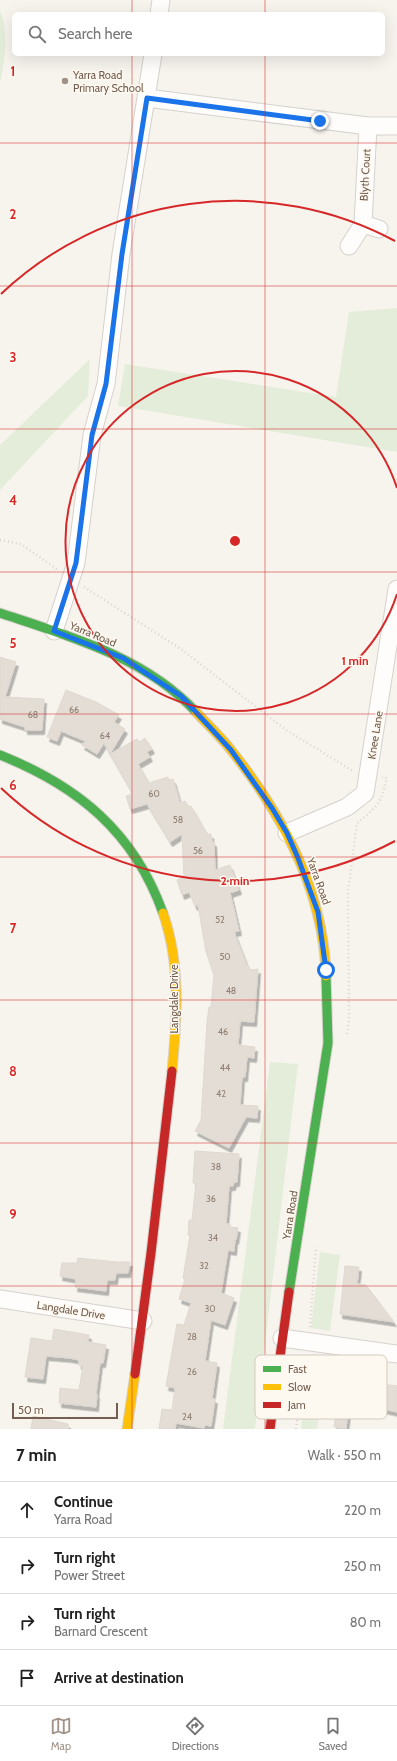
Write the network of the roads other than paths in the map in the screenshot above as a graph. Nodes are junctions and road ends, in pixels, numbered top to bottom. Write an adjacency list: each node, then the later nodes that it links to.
1 (161, 0): 2 (street)
2 (159, 12)
3 (153, 56): 4 (street)
4 (147, 98): 5 (street); 12 (street)
5 (368, 126): 6 (street); 7 (street, Blyth Court)
6 (397, 126)
7 (363, 224): 8 (street); 9 (street, Blyth Court)
8 (380, 229)
9 (349, 246)
10 (397, 588): 14 (street, Knee Lane)
11 (0, 613): 12 (main road, Yarra Road)
12 (54, 631): 14 (main road, Yarra Road)
13 (0, 755): 16 (main road, Langdale Drive)
14 (287, 833): 17 (main road, Yarra Road)
15 (0, 1299): 16 (street, Langdale Drive)
16 (143, 1321): 21 (main road, Langdale Drive)
17 (282, 1338): 18 (street); 19 (main road, Yarra Road)
18 (397, 1354)
19 (280, 1355)
20 (271, 1419): 22 (main road, Yarra Road)
21 (127, 1429)
22 (270, 1429)

